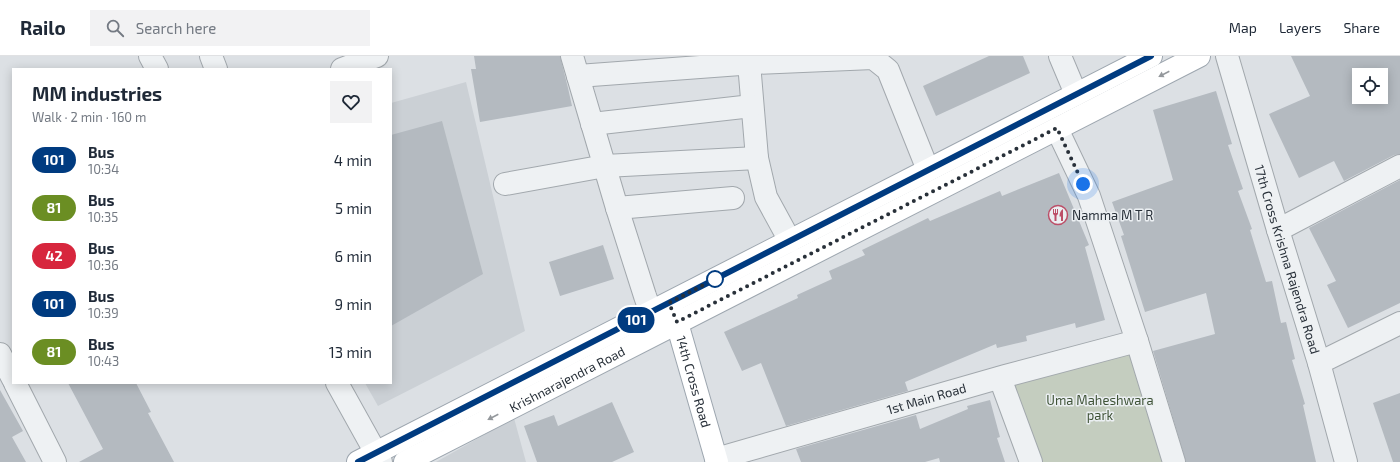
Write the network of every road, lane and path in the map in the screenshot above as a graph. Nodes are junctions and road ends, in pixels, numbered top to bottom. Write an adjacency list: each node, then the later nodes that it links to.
1 (150, 56): 10 (street)
2 (211, 56): 11 (street)
3 (377, 56): 12 (street)
4 (1060, 56): 13 (street)
5 (1151, 56): 13 (main road)
6 (1199, 56): 16 (main road, Krishnarajendra Road, one-way to 16)
7 (1227, 56): 24 (street, 17th Cross Krishna Rajendra Road)
8 (749, 63): 9 (street); 14 (street); 20 (street)
9 (575, 66): 15 (street)
10 (156, 68)
11 (216, 68)
12 (345, 68)
13 (1076, 94): 20 (main road)
14 (752, 106): 15 (street); 17 (street)
15 (592, 124): 18 (street)
16 (1057, 128): 27 (main road, Krishnarajendra Road); 30 (street)
17 (757, 158): 18 (street); 25 (street)
18 (605, 166): 21 (street); 23 (street)
19 (1400, 166): 24 (street)
20 (928, 170): 25 (main road)
21 (505, 184)
22 (733, 198): 23 (street)
23 (617, 208): 26 (street)
24 (1278, 230): 32 (street, 17th Cross Krishna Rajendra Road)
25 (790, 241): 26 (main road)
26 (660, 307): 27 (main road, 14th Cross Road); 29 (street); 37 (main road)
27 (677, 322): 29 (main road, Krishnarajendra Road); 38 (main road, 14th Cross Road)
28 (1400, 324): 32 (street)
29 (658, 332): 40 (main road, Krishnarajendra Road, one-way to 40)
30 (1137, 341): 34 (street, 1st Main Road); 42 (street)
31 (0, 354): 33 (street)
32 (1319, 363): 43 (street, 17th Cross Krishna Rajendra Road)
33 (12, 378)
34 (1000, 378): 38 (street, 1st Main Road); 41 (street)
35 (16, 384): 39 (street)
36 (337, 384): 37 (street)
37 (372, 459)
38 (717, 460)
39 (55, 462)
40 (405, 462)
41 (1031, 462)
42 (1174, 462)
43 (1346, 462)

